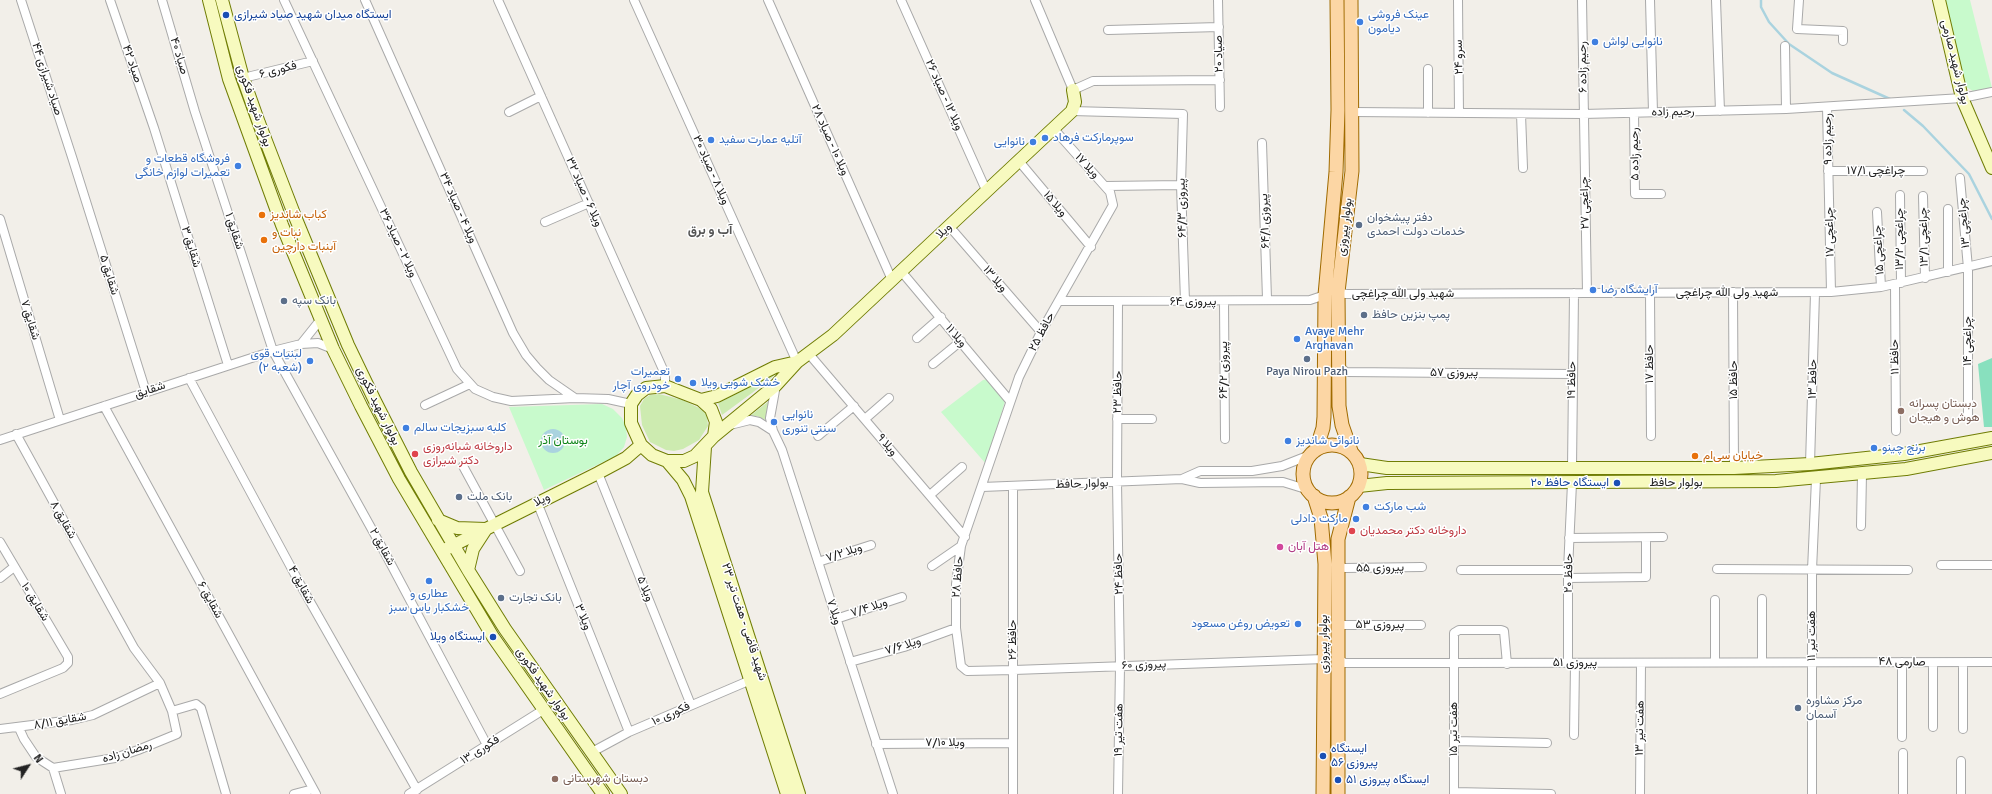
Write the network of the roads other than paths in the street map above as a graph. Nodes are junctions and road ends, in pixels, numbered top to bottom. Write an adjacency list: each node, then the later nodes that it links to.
1 (21, 0): 51 (street, صیاد شیرازی ۴۴)
2 (110, 0): 48 (street, صیاد ۴۲)
3 (162, 0): 39 (street, صیاد ۴۰)
4 (209, 0): 92 (street, بولوار شهید فکوری)
5 (222, 0): 28 (street, بولوار شهید فکوری)
6 (284, 0): 26 (street, ویلا ۲ - صیاد ۳۶)
7 (365, 0): 110 (street, ویلا ۴ - صیاد ۳۴)
8 (498, 0): 32 (street, ویلا ۶ - صیاد ۳۲)
9 (634, 0): 100 (street, ویلا ۸ - صیاد ۳۰)
10 (768, 0): 76 (street, ویلا ۱۰ - صیاد ۲۸)
11 (901, 0): 60 (street, ویلا ۱۲ - صیاد ۲۶)
12 (1035, 0): 30 (street)
13 (1218, 0): 22 (street, صیاد ۲۰)
14 (1337, 0): 81 (main road, بولوار پیروزی)
15 (1351, 0): 41 (main road, بولوار پیروزی)
16 (1458, 0): 44 (street, سرو ۲۴)
17 (1582, 0): 47 (street, رحیم زاده ۶)
18 (1650, 0): 42 (street)
19 (1716, 0): 38 (street)
20 (1799, 0): 24 (street)
21 (1939, 0): 33 (street, بولوار شهید صارمی)
22 (1219, 27): 23 (street); 29 (street, صیاد ۲۰)
23 (1108, 30)
24 (1843, 41)
25 (1786, 46): 36 (street)
26 (313, 61): 28 (street, فکوری ۶); 106 (street, ویلا ۲ - صیاد ۳۶)
27 (1428, 69): 43 (street)
28 (244, 78): 158 (street, بولوار شهید فکوری)
29 (1220, 80): 30 (street); 35 (street, صیاد ۲۰)
30 (1074, 90): 37 (street)
31 (1992, 92): 33 (street, رحیم زاده)
32 (541, 96): 40 (street); 64 (street, ویلا ۶ - صیاد ۳۲)
33 (1962, 98): 34 (street, رحیم زاده); 54 (street, بولوار شهید صارمی)
34 (1827, 106): 36 (street, رحیم زاده); 55 (street, رحیم زاده ۹)
35 (1220, 108)
36 (1786, 109): 38 (street, رحیم زاده)
37 (1072, 111): 49 (street, ویلا); 59 (street, پیروزی ۶۴/۳)
38 (1720, 111): 42 (street, رحیم زاده)
39 (195, 112): 98 (street, شقایق ۱)
40 (509, 112)
41 (1353, 112): 43 (street, رحیم زاده); 81 (main road, بولوار پیروزی)
42 (1653, 112): 45 (street, رحیم زاده)
43 (1428, 113): 44 (street, رحیم زاده)
44 (1459, 113): 46 (street, رحیم زاده)
45 (1634, 113): 47 (street, رحیم زاده); 61 (street, رحیم زاده ۵)
46 (1521, 114): 47 (street, رحیم زاده); 53 (street)
47 (1583, 114): 83 (street, چراغچی ۲۷)
48 (154, 128): 102 (street, شقایق ۳)
49 (1053, 128): 52 (street, ویلا); 58 (street, ویلا ۱۷)
50 (1262, 143): 86 (street, پیروزی ۶۴/۱)
51 (72, 157): 109 (street, شقایق ۵)
52 (1018, 160): 60 (street, ویلا); 70 (street, ویلا ۱۵)
53 (1523, 168)
54 (1992, 168)
55 (1828, 171): 56 (street, چراغچی ۱۷/۱); 80 (street, چراغچی ۱۷)
56 (1923, 171)
57 (1960, 178): 72 (street, چراغچی ۱۳)
58 (1106, 186): 59 (street); 70 (street, حافظ ۲۵)
59 (1181, 186): 88 (street, پیروزی ۶۴/۳)
60 (986, 190): 69 (street, ویلا)
61 (1661, 194)
62 (1900, 195): 77 (street, چراغچی ۱۳/۲)
63 (1923, 196): 75 (street, چراغچی ۱۳/۱)
64 (589, 203): 68 (street); 108 (street, ویلا ۶ - صیاد ۳۲)
65 (1948, 209): 74 (street)
66 (1877, 212): 78 (street, چراغچی ۱۵)
67 (0, 219): 122 (street, شقایق ۷)
68 (545, 222)
69 (949, 226): 73 (street, ویلا); 93 (street, ویلا ۱۳)
70 (1091, 247): 87 (street, حافظ ۲۵)
71 (1992, 261): 72 (street, شهید ولی الله چراغچی)
72 (1968, 268): 74 (street, شهید ولی الله چراغچی); 118 (street, چراغچی ۱۴)
73 (901, 271): 76 (street, ویلا); 91 (street, ویلا ۱۱)
74 (1948, 272): 75 (street, شهید ولی الله چراغچی)
75 (1925, 278): 77 (street, شهید ولی الله چراغچی)
76 (892, 280): 99 (street, ویلا)
77 (1898, 284): 78 (street, شهید ولی الله چراغچی); 125 (street, حافظ ۱۱)
78 (1881, 287): 80 (street, شهید ولی الله چراغچی)
79 (1734, 292): 84 (street, شهید ولی الله چراغچی); 85 (street, شهید ولی الله چراغچی); 144 (street, حافظ ۱۵)
80 (1831, 292): 85 (street, شهید ولی الله چراغچی)
81 (1332, 293): 82 (street, شهید ولی الله چراغچی); 86 (street, پیروزی ۶۴); 103 (main road, بولوار پیروزی); 135 (main road, بولوار پیروزی)
82 (1574, 293): 83 (street, شهید ولی الله چراغچی); 104 (street, حافظ ۱۹)
83 (1587, 293): 84 (street, شهید ولی الله چراغچی)
84 (1650, 293): 129 (street, حافظ ۱۷)
85 (1815, 293): 140 (street, حافط ۱۳)
86 (1267, 300): 90 (street, پیروزی ۶۴)
87 (1059, 301): 89 (street, پیروزی ۶۴); 93 (street, حافظ ۲۵)
88 (1185, 301): 89 (street, پیروزی ۶۴); 90 (street, پیروزی ۶۴)
89 (1118, 302): 120 (street, حافظ ۲۳)
90 (1224, 302): 131 (street, پیروزی ۶۴/۲)
91 (941, 317): 94 (street); 95 (street, ویلا ۱۱)
92 (321, 319): 96 (street); 97 (street, بولوار شهید فکوری)
93 (1041, 332): 113 (street, حافظ ۲۵)
94 (917, 338)
95 (961, 340): 101 (street); 113 (street, ویلا ۱۱)
96 (301, 344): 97 (street, شقایق); 98 (street, شقایق)
97 (333, 349): 169 (street, بولوار شهید فکوری)
98 (273, 351): 102 (street, شقایق); 226 (street, شقایق ۲)
99 (809, 354): 100 (street, ویلا); 117 (street, ویلا ۹)
100 (796, 362): 107 (street, ویلا); 112 (street, ویلا)
101 (933, 364)
102 (228, 365): 105 (street, شقایق)
103 (1339, 366): 104 (street, پیروزی ۵۷); 136 (main road, بولوار پیروزی)
104 (1572, 374): 143 (street, حافظ ۱۹)
105 (189, 378): 109 (street, شقایق); 232 (street, شقایق ۴)
106 (470, 384): 110 (street, ویلا ۲ - صیاد ۳۶); 115 (street)
107 (776, 385): 123 (street, ویلا); 124 (street)
108 (665, 386): 112 (street); 114 (street)
109 (146, 392): 116 (street, شقایق)
110 (575, 398): 114 (street, ویلا ۲ - صیاد ۳۶)
111 (889, 398): 119 (street)
112 (701, 400): 127 (street)
113 (1010, 401): 151 (street, حافظ ۲۵)
114 (631, 404): 133 (street)
115 (426, 405)
116 (104, 406): 122 (street, شقایق); 231 (street, شقایق ۶)
117 (854, 406): 119 (street, ویلا ۹); 128 (street)
118 (1968, 414)
119 (865, 419): 155 (street, ویلا ۹)
120 (1117, 419): 121 (street); 149 (street, حافظ ۲۳)
121 (1152, 419)
122 (60, 420): 126 (street, شقایق)
123 (727, 426): 124 (street); 127 (street, ویلا)
124 (773, 431): 170 (street, ویلا ۷)
125 (1896, 431)
126 (16, 434): 132 (street, شقایق); 210 (street, شقایق ۸)
127 (714, 436): 134 (street)
128 (818, 436)
129 (1650, 436)
130 (1992, 438): 140 (street, بولوار حافظ)
131 (1225, 439)
132 (0, 440)
133 (641, 445): 138 (street); 145 (street, ویلا)
134 (705, 447): 138 (street); 209 (street, شهید قاضی - هفت تیر ۲۳)
135 (1313, 452): 136 (main road); 148 (street); 154 (main road)
136 (1351, 452): 139 (main road)
137 (1992, 453): 146 (street, بولوار حافظ)
138 (667, 461): 209 (street, شهید قاضی - هفت تیر ۲۳)
139 (1360, 464): 143 (street, بولوار حافظ); 153 (main road)
140 (1810, 464): 144 (street, بولوار حافظ)
141 (463, 466): 159 (street)
142 (962, 467): 155 (street)
143 (1572, 468): 144 (street, بولوار حافظ)
144 (1734, 468)
145 (598, 473): 157 (street, ویلا); 212 (street, ویلا ۵)
146 (1862, 474): 147 (street, بولوار حافظ); 160 (street)
147 (1816, 478): 150 (street, بولوار حافظ); 180 (street, هفت تیر ۱۱)
148 (1182, 479): 149 (street, بولوار حافظ); 154 (street)
149 (1117, 482): 152 (street, بولوار حافظ); 206 (street, حافظ ۲۴)
150 (1572, 483): 153 (street, بولوار حافظ); 163 (street, حافظ ۲۰)
151 (982, 486): 152 (street, بولوار حافظ); 161 (street, حافظ ۲۸)
152 (1013, 486): 208 (street, حافظ ۲۶)
153 (1358, 486): 156 (main road)
154 (1311, 493): 156 (main road); 192 (main road, بولوار پیروزی)
155 (930, 495): 161 (street, ویلا ۹)
156 (1349, 498): 174 (main road, بولوار پیروزی)
157 (538, 502): 159 (street, ویلا); 219 (street, ویلا ۳)
158 (438, 520): 159 (street); 167 (street, بولوار شهید فکوری)
159 (491, 526): 167 (street, ویلا); 178 (street); 182 (street)
160 (1861, 526)
161 (965, 537): 168 (street, حافظ ۲۸)
162 (1663, 537): 164 (street)
163 (1569, 538): 164 (street); 183 (street, حافظ ۲۰)
164 (1646, 538): 183 (street)
165 (0, 542): 176 (street, شقایق ۱۰)
166 (871, 545): 170 (street, ویلا ۷/۲)
167 (454, 546): 169 (street, ویلا); 178 (street, بولوار شهید فکوری)
168 (961, 546): 173 (street); 191 (street, حافظ ۲۸)
169 (442, 552): 213 (street, بولوار شهید فکوری)
170 (818, 562): 188 (street, ویلا ۷)
171 (1992, 564): 172 (street)
172 (1941, 565)
173 (932, 566)
174 (1338, 566): 175 (street, پیروزی ۵۵); 189 (main road, بولوار پیروزی)
175 (1422, 567)
176 (14, 568): 184 (street); 211 (street, شقایق ۱۰)
177 (1717, 569): 180 (street)
178 (468, 570): 227 (street, بولوار شهید فکوری)
179 (1461, 570): 183 (street)
180 (1812, 570): 181 (street); 197 (street, هفت تیر ۱۱)
181 (1908, 570)
182 (520, 572)
183 (1568, 574): 200 (street, حافظ ۲۰)
184 (0, 578)
185 (902, 597): 188 (street, ویلا ۷/۴)
186 (1762, 599): 196 (street)
187 (1715, 600): 195 (street)
188 (836, 619): 194 (street, ویلا ۷)
189 (1338, 625): 190 (street, پیروزی ۵۳); 193 (main road, بولوار پیروزی)
190 (1421, 625)
191 (956, 628): 194 (street, ویلا ۷/۶); 207 (street, حافظ ۲۸)
192 (1324, 659): 206 (street, پیروزی ۶۰); 244 (main road, بولوار پیروزی)
193 (1338, 659): 204 (street, پیروزی ۵۱); 245 (main road, بولوار پیروزی)
194 (850, 662): 225 (street, ویلا ۷)
195 (1715, 662): 196 (street, پیروزی ۵۱); 201 (street, پیروزی ۵۱)
196 (1762, 662): 197 (street, پیروزی ۵۱)
197 (1812, 662): 198 (street, صارمی ۴۸); 248 (street, هفت تیر ۱۱)
198 (1902, 662): 202 (street, صارمی ۴۸); 221 (street)
199 (1992, 662): 203 (street, صارمی ۴۸)
200 (1572, 663): 201 (street, پیروزی ۵۱); 205 (street, پیروزی ۵۱); 220 (street, حافظ ۲۰)
201 (1641, 663): 247 (street, هفت تیر ۱۳)
202 (1933, 663): 203 (street, صارمی ۴۸); 216 (street)
203 (1963, 663): 218 (street)
204 (1454, 664): 205 (street, پیروزی ۵۱); 205 (street, هفت تیر ۱۵); 222 (street, هفت تیر ۱۵)
205 (1507, 664)
206 (1120, 666): 208 (street, پیروزی ۶۰); 243 (street, هفت تیر ۱۹)
207 (964, 669): 208 (street, پیروزی ۶۰)
208 (1014, 670): 223 (street, حافظ ۲۶)
209 (756, 677): 212 (street, فکوری ۱۰); 239 (street, شهید قاضی - هفت تیر ۲۳); 240 (street, شهید قاضی - هفت تیر ۲۳)
210 (160, 682): 214 (street, شقایق ۸); 217 (street, شقایق ۸/۱۱)
211 (0, 694)
212 (691, 705): 219 (street, فکوری ۱۰)
213 (543, 710): 226 (street, فکوری ۱۳); 237 (street, بولوار شهید فکوری)
214 (172, 711): 230 (street, رمضان زاده); 235 (street)
215 (1, 727): 217 (street, شقایق ۸/۱۱)
216 (1933, 727)
217 (19, 728): 230 (street)
218 (1963, 730)
219 (629, 732): 227 (street, فکوری ۱۰)
220 (1574, 736)
221 (1902, 737)
222 (1455, 741): 224 (street); 233 (street, هفت تیر ۱۵)
223 (1013, 743): 225 (street, ویلا ۷/۱۰); 242 (street, حافظ ۲۶)
224 (1547, 743)
225 (876, 744): 241 (street, ویلا ۷)
226 (487, 745): 232 (street, فکوری ۱۳)
227 (592, 752): 238 (street, بولوار شهید فکوری)
228 (1904, 753): 249 (street)
229 (1961, 761): 250 (street)
230 (53, 768): 234 (street)
231 (315, 791): 236 (street)
232 (413, 792)
233 (1454, 793): 246 (street)
234 (61, 794)
235 (226, 794)
236 (294, 794)
237 (603, 794)
238 (622, 794)
239 (787, 794)
240 (799, 794)
241 (893, 794)
242 (1013, 794)
243 (1118, 794)
244 (1323, 794)
245 (1338, 794)
246 (1552, 794)
247 (1640, 794)
248 (1812, 794)
249 (1904, 794)
250 (1961, 794)

